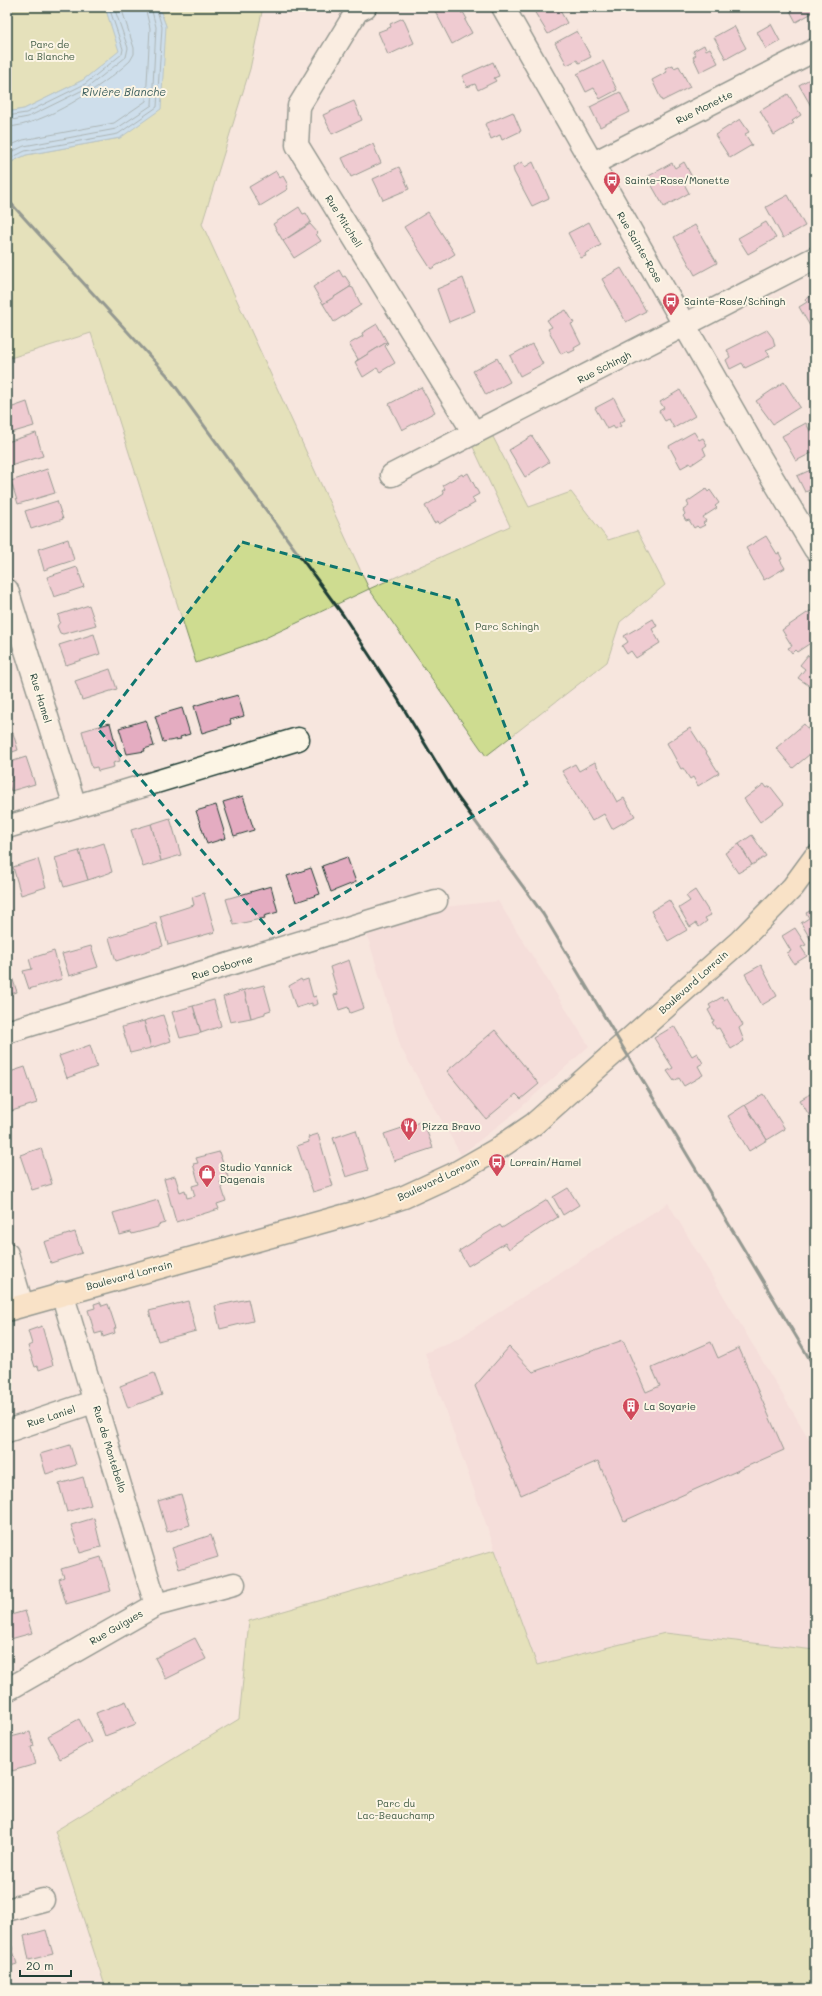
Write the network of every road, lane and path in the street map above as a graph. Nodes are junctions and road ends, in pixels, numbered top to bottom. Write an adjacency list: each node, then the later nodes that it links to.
1 (365, 7): 7 (street, Rue Mitchell)
2 (503, 7): 4 (street, Rue Sainte-Rose)
3 (815, 50): 4 (street, Rue Monette)
4 (592, 164): 6 (street, Rue Sainte-Rose)
5 (815, 258): 6 (street, Rue Schingh)
6 (684, 326): 7 (street, Rue Schingh); 9 (street, Rue Sainte-Rose)
7 (474, 433): 8 (street, Rue Schingh)
8 (392, 475)
9 (815, 549)
10 (7, 590): 12 (street, Rue Hamel)
11 (298, 739): 12 (street)
12 (75, 806): 13 (street)
13 (7, 827)
14 (815, 857): 18 (main road, Boulevard Lorrain)
15 (436, 902): 16 (street, Rue Osborne)
16 (7, 1032)
17 (7, 1254): 19 (street)
18 (62, 1293): 19 (main road, Boulevard Lorrain); 20 (street, Rue de Montebello)
19 (15, 1307)
20 (96, 1401): 21 (street, Rue Laniel); 23 (street, Rue de Montebello)
21 (7, 1431)
22 (234, 1584): 23 (street, Rue Guigues)
23 (156, 1605): 24 (street, Rue Guigues)
24 (7, 1690)
25 (43, 1900): 26 (street)
26 (7, 1910)

